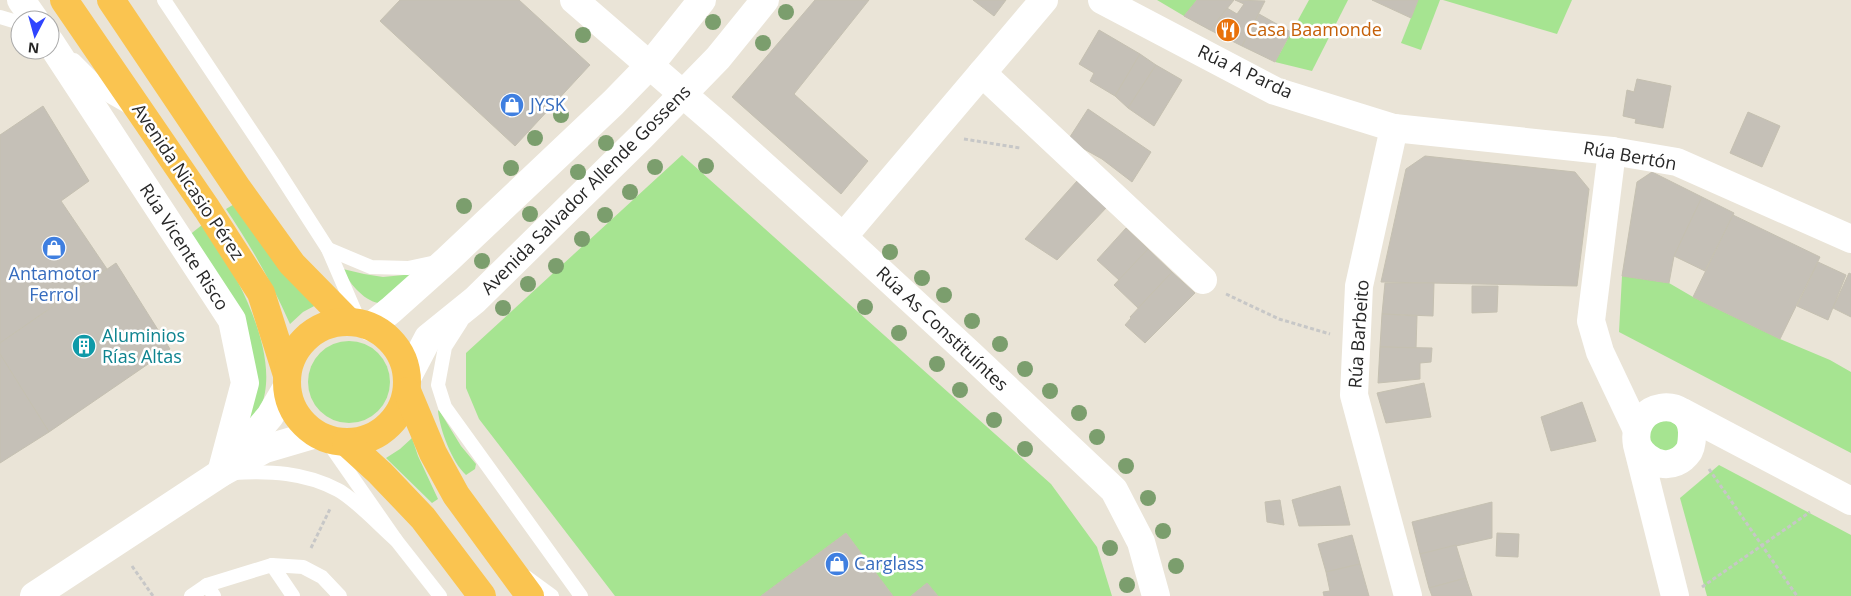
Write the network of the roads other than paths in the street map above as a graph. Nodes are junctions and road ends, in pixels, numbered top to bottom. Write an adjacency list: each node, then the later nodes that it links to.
1 (64, 0): 14 (highway, Avenida Nicasio Pérez)
2 (111, 0): 23 (highway)
3 (164, 0): 19 (lane)
4 (574, 0): 11 (street, Rúa As Constituíntes)
5 (702, 0): 11 (street)
6 (765, 0): 13 (street, Avenida Salvador Allende Gossens)
7 (1044, 0): 12 (street)
8 (1102, 0): 15 (street, Rúa A Parda)
9 (60, 47): 14 (lane)
10 (60, 57): 29 (street, Rúa Vicente Risco)
11 (650, 65): 13 (street, Rúa As Constituíntes); 20 (street)
12 (982, 74): 17 (street); 21 (street)
13 (683, 94): 17 (street, Rúa As Constituíntes); 22 (street, Avenida Salvador Allende Gossens)
14 (144, 116): 24 (highway, Avenida Nicasio Pérez)
15 (1394, 128): 16 (street, Rúa Bertón); 46 (street, Rúa Barbeito)
16 (1612, 151): 18 (street, Rúa Bertón); 27 (street)
17 (843, 237): 45 (street, Rúa As Constituíntes)
18 (1851, 239)
19 (328, 249): 20 (lane); 23 (lane)
20 (447, 260): 23 (street)
21 (1203, 280)
22 (475, 300): 25 (street, Avenida Salvador Allende Gossens); 44 (lane)
23 (360, 324): 24 (highway); 25 (highway)
24 (287, 381): 28 (highway); 29 (street)
25 (407, 384): 28 (highway); 32 (highway)
26 (1682, 412): 27 (street); 27 (street); 30 (street)
27 (1637, 436): 35 (street)
28 (329, 438): 29 (street); 31 (lane); 41 (highway)
29 (221, 474): 31 (lane); 36 (street)
30 (1851, 500)
31 (396, 540): 40 (lane)
32 (500, 558): 42 (highway); 43 (lane)
33 (272, 565): 34 (lane); 38 (lane); 39 (lane)
34 (210, 591): 37 (lane)
35 (1686, 593)
36 (34, 596)
37 (191, 596)
38 (293, 596)
39 (340, 596)
40 (440, 596)
41 (482, 596)
42 (530, 596)
43 (552, 596)
44 (580, 596)
45 (1156, 596)
46 (1408, 596)

